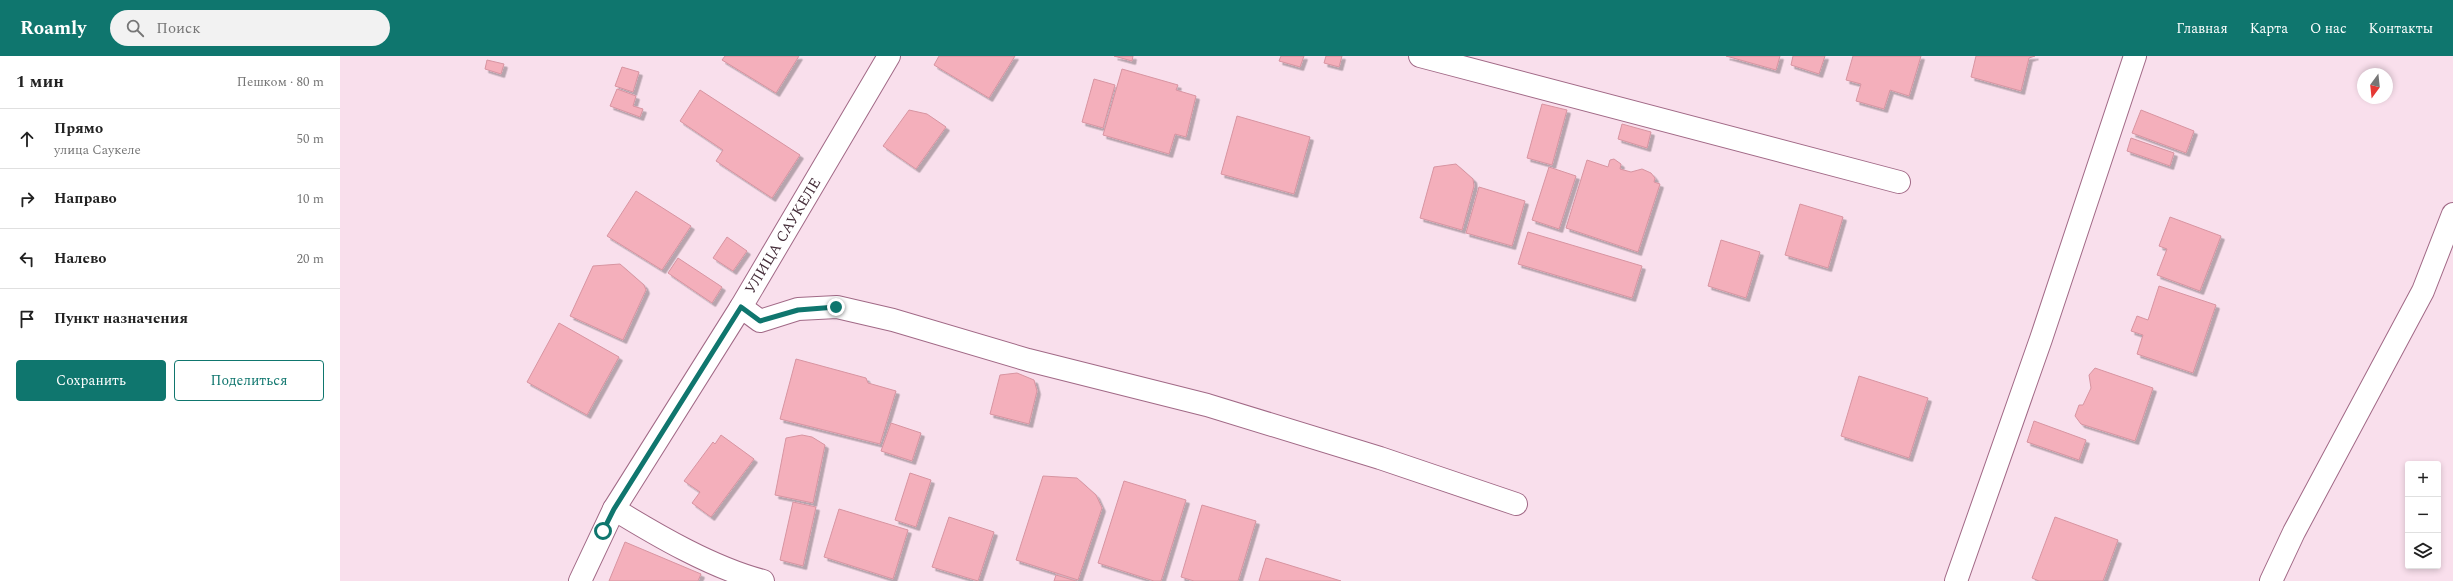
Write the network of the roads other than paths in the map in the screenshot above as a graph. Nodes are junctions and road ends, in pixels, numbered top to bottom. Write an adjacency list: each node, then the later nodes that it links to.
1 (889, 56): 6 (street, УЛИЦА САУКЕЛЕ)
2 (1420, 56): 4 (street)
3 (2134, 56): 11 (street)
4 (1899, 182)
5 (2453, 214): 12 (street)
6 (741, 307): 7 (street); 8 (street, УЛИЦА САУКЕЛЕ)
7 (1516, 504)
8 (614, 509): 9 (street, УЛИЦА САУКЕЛЕ); 10 (street)
9 (580, 581)
10 (763, 581)
11 (1956, 581)
12 (2270, 581)

